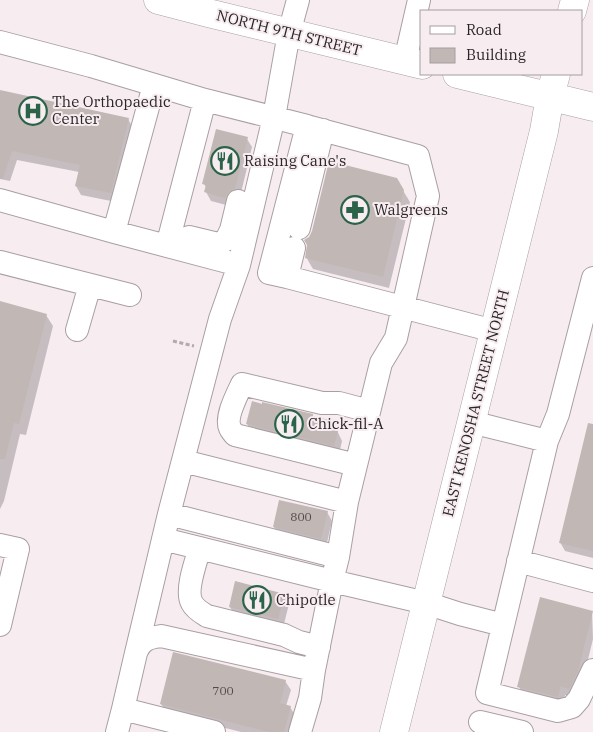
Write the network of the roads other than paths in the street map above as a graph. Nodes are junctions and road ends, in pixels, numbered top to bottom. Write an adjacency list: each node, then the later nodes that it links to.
1 (158, 0): 4 (main road, NORTH 9TH STREET)
2 (298, 0): 4 (lane)
3 (419, 0): 6 (lane)
4 (289, 33): 6 (main road, NORTH 9TH STREET); 12 (lane)
5 (0, 42): 8 (lane)
6 (414, 63)
7 (466, 75): 9 (main road)
8 (154, 85): 10 (lane); 15 (lane)
9 (553, 85): 11 (main road); 25 (main road, EAST KENOSHA STREET NORTH)
10 (205, 100): 12 (lane); 16 (lane)
11 (593, 107)
12 (267, 115): 13 (lane); 16 (lane); 18 (lane)
13 (315, 128): 19 (lane); 19 (lane); 23 (lane)
14 (0, 200): 15 (lane)
15 (114, 232): 16 (lane)
16 (169, 239): 18 (lane)
17 (0, 262): 21 (lane)
18 (239, 265): 29 (lane)
19 (287, 277): 23 (lane)
20 (593, 278): 28 (lane)
21 (90, 285): 22 (lane); 24 (lane)
22 (130, 295)
23 (404, 307): 25 (lane); 26 (lane)
24 (77, 330)
25 (494, 331): 27 (main road, EAST KENOSHA STREET NORTH)
26 (369, 411): 30 (lane); 30 (lane)
27 (471, 422): 28 (lane); 40 (main road, EAST KENOSHA STREET NORTH)
28 (548, 441): 37 (lane)
29 (183, 461): 31 (lane); 32 (lane)
30 (356, 465): 31 (lane)
31 (347, 502): 36 (lane)
32 (169, 514): 33 (lane); 36 (lane)
33 (163, 539): 35 (lane); 44 (lane)
34 (0, 545): 41 (lane)
35 (200, 548): 38 (lane); 43 (lane)
36 (338, 557): 38 (lane)
37 (518, 561): 39 (lane); 42 (lane)
38 (332, 581): 40 (lane); 43 (lane)
39 (593, 581)
40 (426, 603): 42 (lane); 53 (main road, EAST KENOSHA STREET NORTH)
41 (0, 625)
42 (504, 625): 47 (lane)
43 (319, 647): 45 (lane)
44 (136, 653): 45 (lane); 48 (lane)
45 (314, 670): 52 (lane)
46 (593, 670): 47 (lane)
47 (487, 693): 49 (lane)
48 (123, 709): 50 (lane); 51 (lane)
49 (479, 727): 54 (lane)
50 (117, 732)
51 (214, 732)
52 (300, 732)
53 (394, 732)
54 (522, 732)

